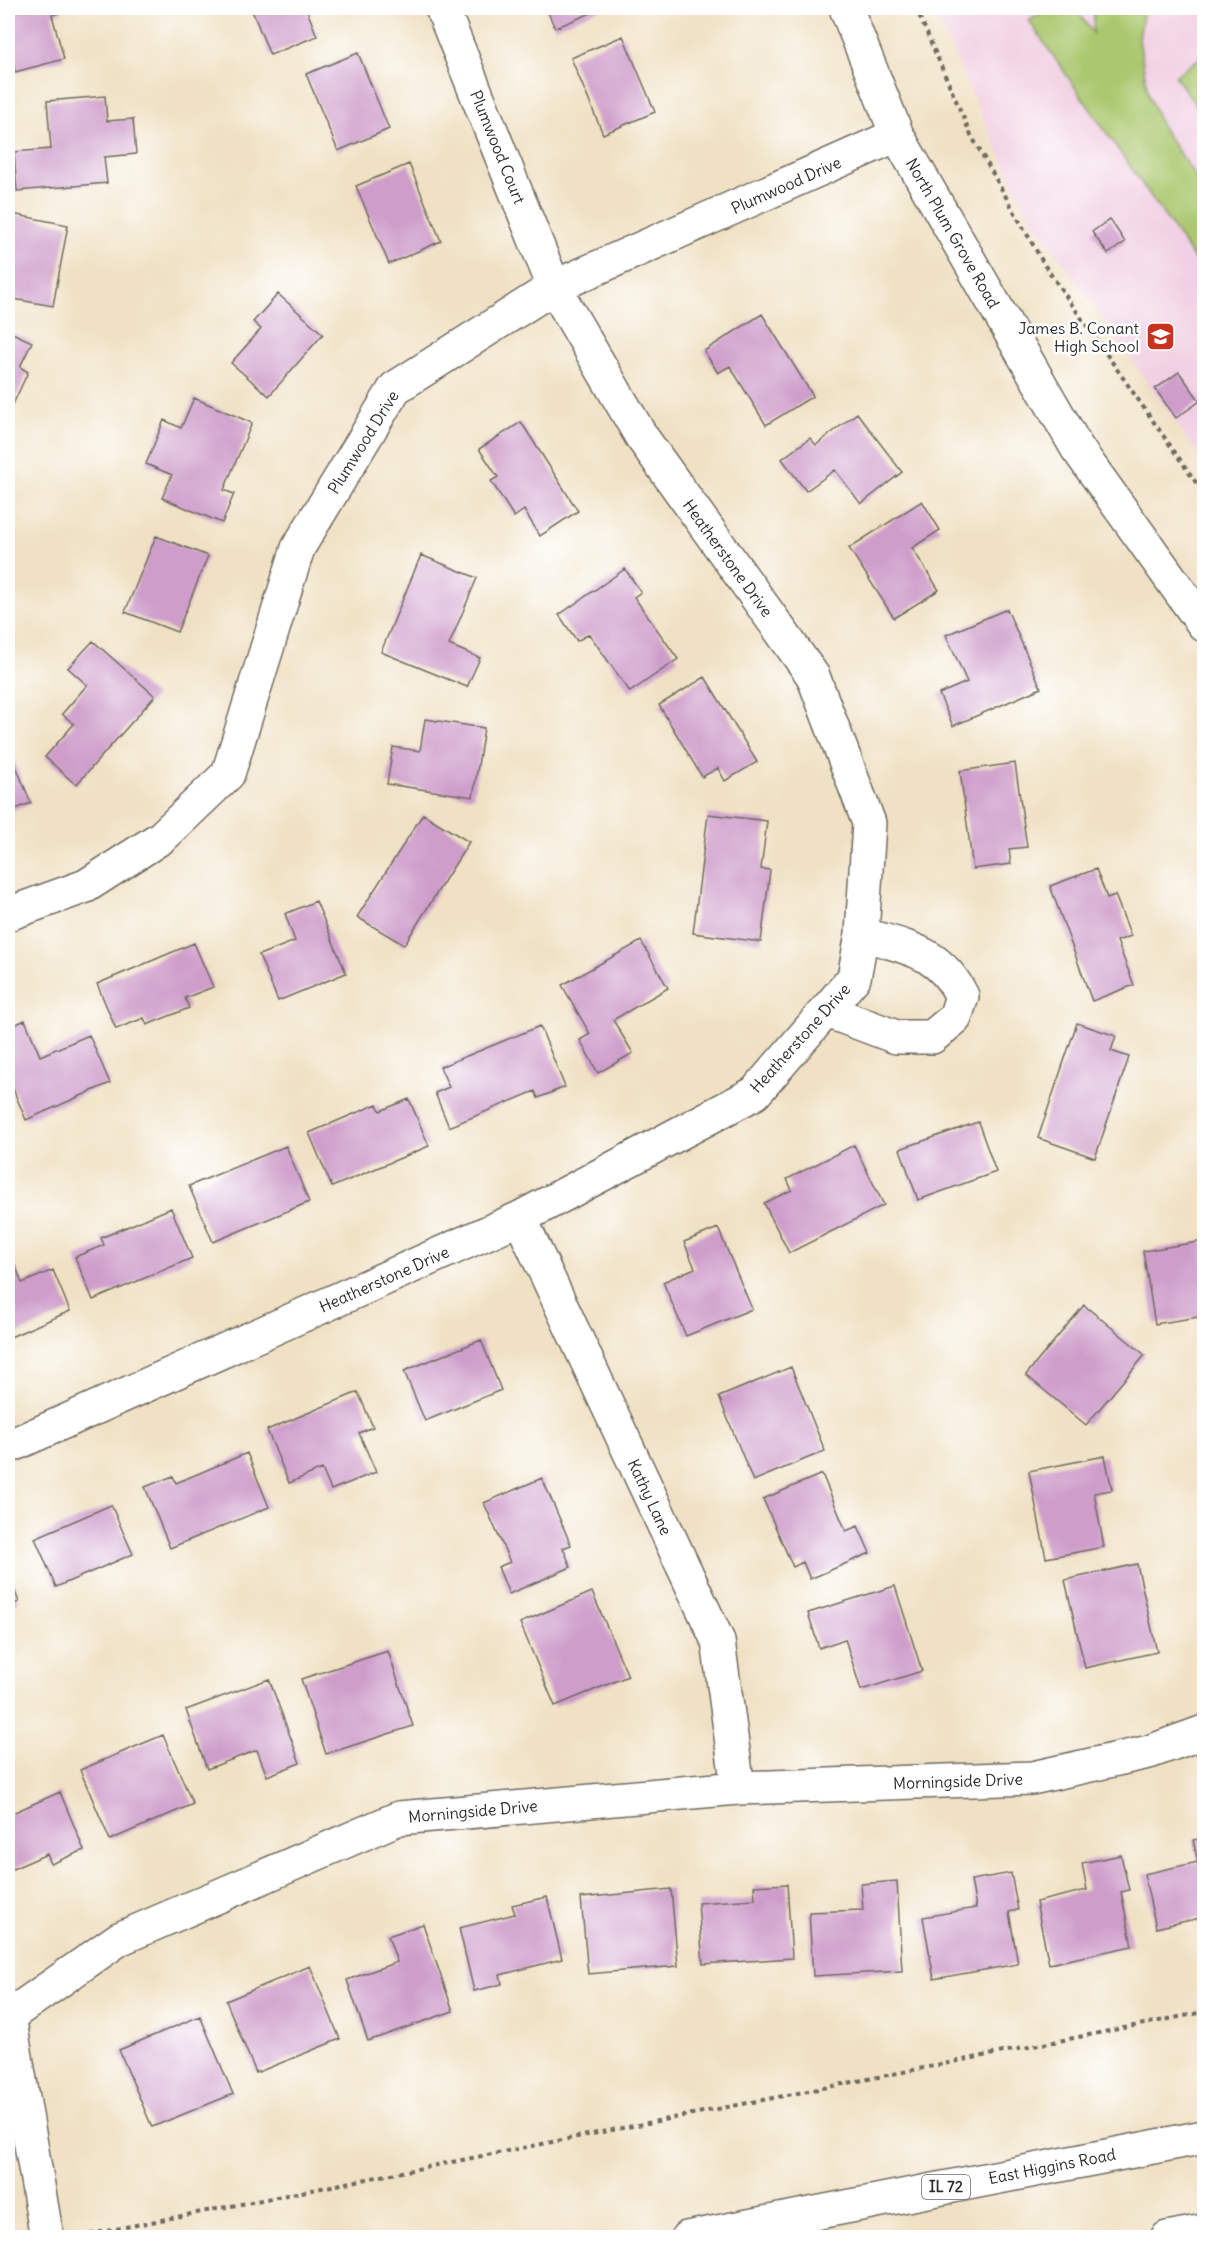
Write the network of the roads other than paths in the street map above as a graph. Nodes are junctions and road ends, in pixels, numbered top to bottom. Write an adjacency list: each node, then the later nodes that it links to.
1 (442, 8): 4 (street, Plumwood Court)
2 (846, 8): 3 (street, North Plum Grove Road)
3 (897, 135): 4 (street, Plumwood Drive); 5 (street, North Plum Grove Road)
4 (554, 287): 6 (street, Plumwood Drive); 7 (street, Heatherstone Drive)
5 (1204, 625)
6 (8, 914)
7 (862, 934): 8 (street, Heatherstone Drive); 8 (street)
8 (827, 1011): 9 (street, Heatherstone Drive)
9 (520, 1218): 10 (street, Heatherstone Drive); 12 (street, Kathy Lane)
10 (8, 1447)
11 (1204, 1732): 12 (street, Morningside Drive)
12 (738, 1788): 15 (street, Morningside Drive)
13 (1204, 2136): 16 (street, East Higgins Road / IL 72)
14 (1204, 2231): 17 (street)
15 (47, 2238)
16 (687, 2238)
17 (1167, 2238)

